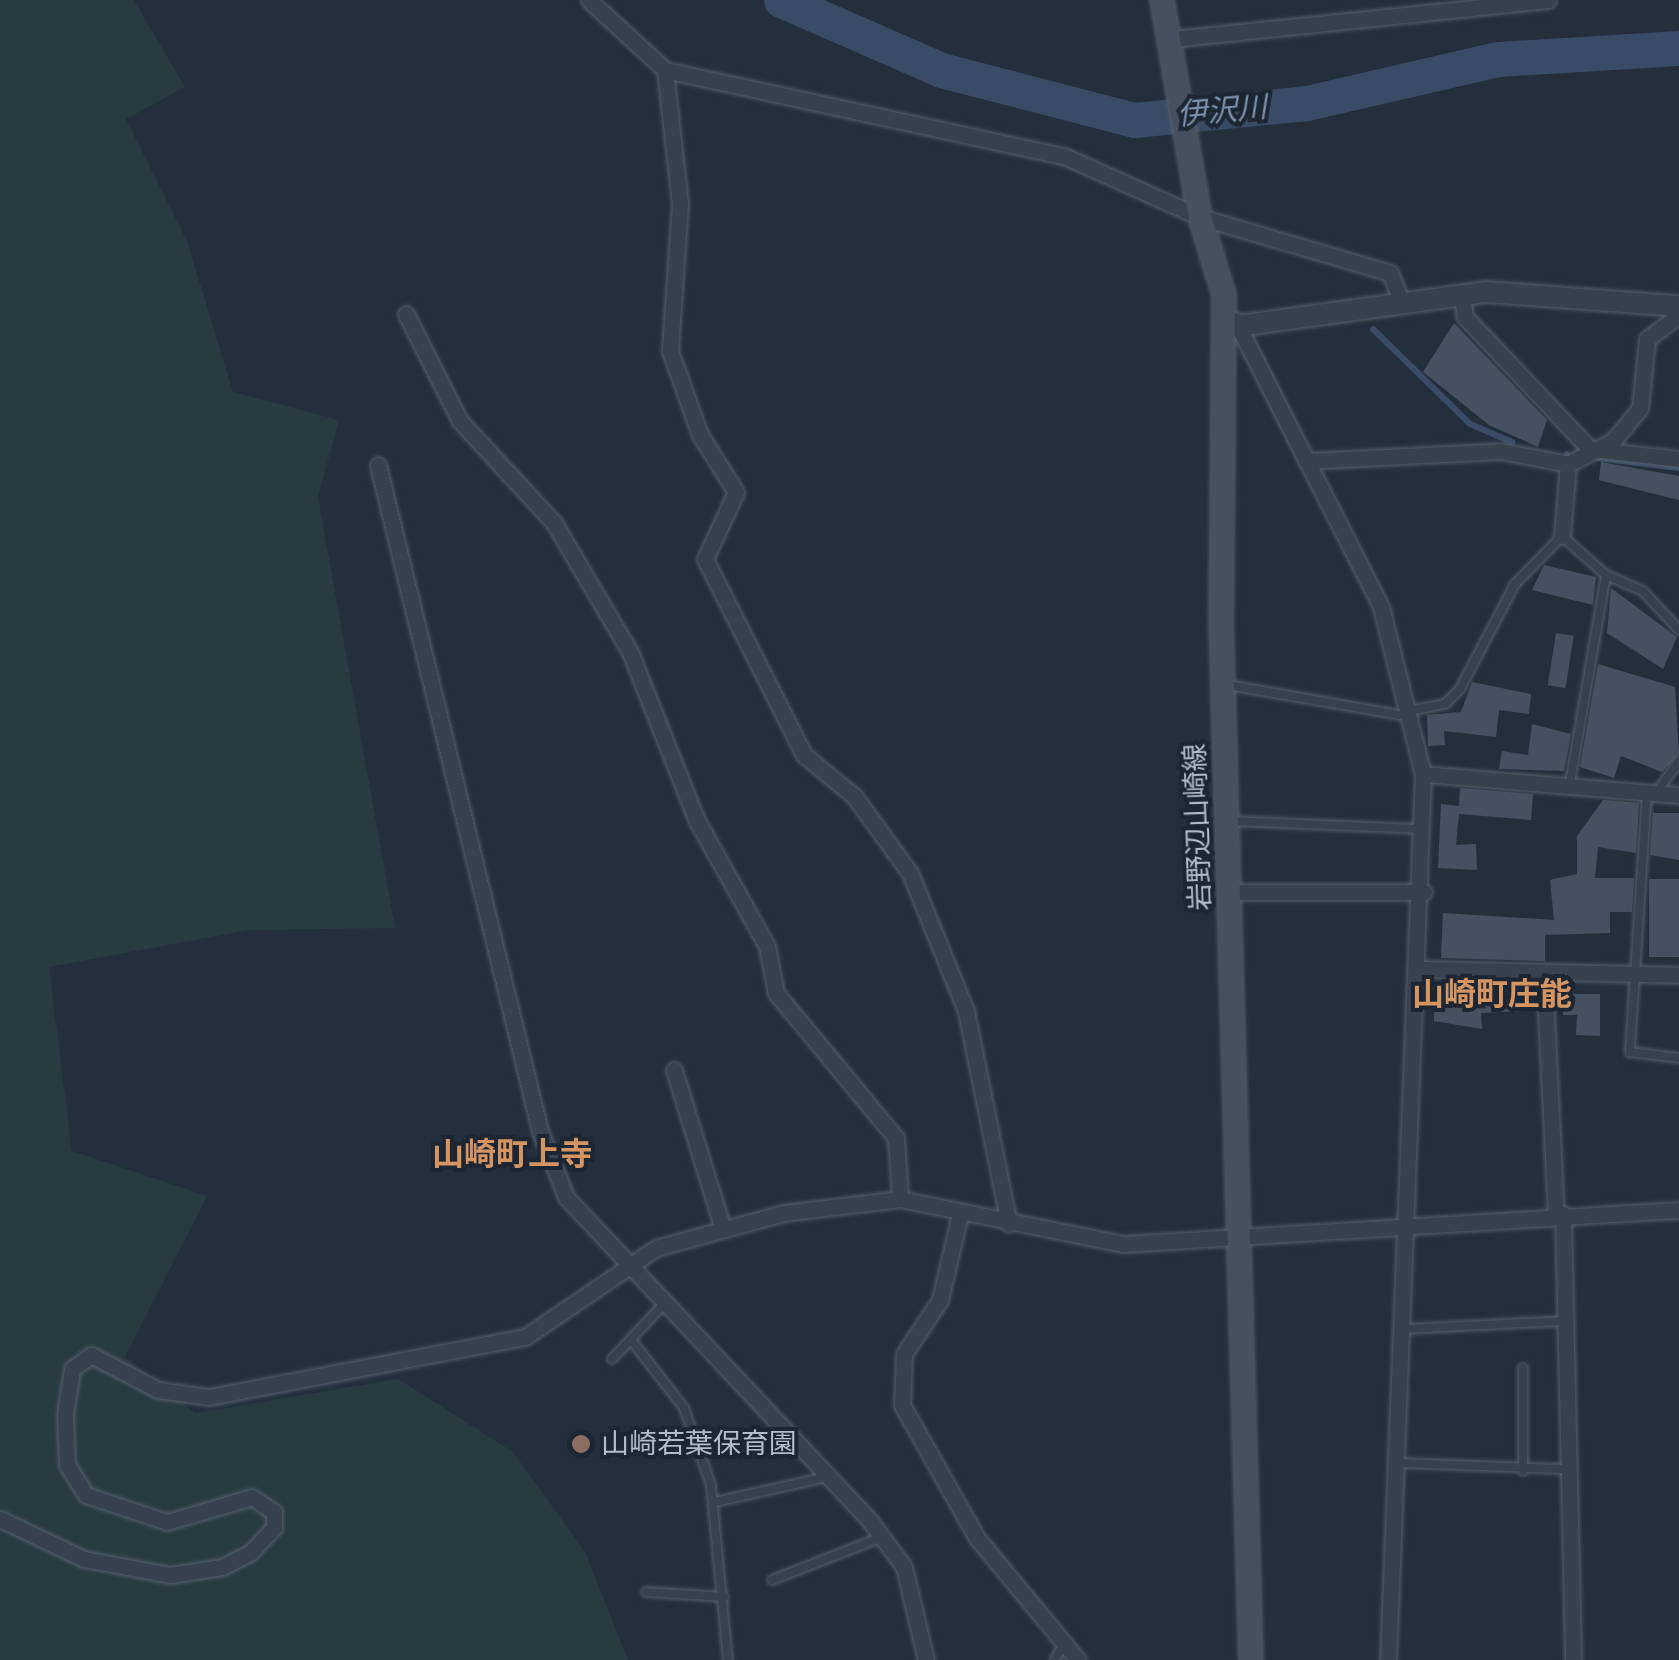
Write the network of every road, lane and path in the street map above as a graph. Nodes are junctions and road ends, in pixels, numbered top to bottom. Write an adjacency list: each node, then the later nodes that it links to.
1 (589, 0): 5 (street)
2 (1162, 0): 4 (main road, 岩野辺山崎線)
3 (1548, 0): 4 (street)
4 (1173, 44): 6 (main road, 岩野辺山崎線)
5 (664, 70): 6 (street); 43 (street)
6 (1200, 217): 8 (main road, 岩野辺山崎線); 9 (street)
7 (1462, 294): 9 (street); 10 (street); 14 (street)
8 (1224, 295): 13 (street); 22 (main road, 岩野辺山崎線)
9 (1400, 298): 13 (street)
10 (1679, 306)
11 (406, 314): 39 (street)
12 (1679, 315): 14 (street)
13 (1238, 326): 16 (street)
14 (1590, 449): 15 (street); 17 (street)
15 (1679, 460)
16 (1306, 461): 17 (street); 23 (street)
17 (1568, 464): 19 (street)
18 (378, 466): 47 (street)
19 (1562, 536): 20 (lane); 23 (lane)
20 (1606, 575): 21 (lane); 26 (lane)
21 (1679, 630)
22 (1224, 684): 23 (lane); 29 (main road, 岩野辺山崎線)
23 (1410, 714): 25 (street)
24 (1679, 761): 27 (lane)
25 (1423, 774): 26 (street); 30 (street)
26 (1570, 783): 27 (street)
27 (1651, 793): 28 (street); 35 (lane)
28 (1679, 795)
29 (1228, 820): 30 (lane); 31 (main road, 岩野辺山崎線)
30 (1424, 830): 32 (street)
31 (1230, 892): 32 (street); 46 (main road, 岩野辺山崎線)
32 (1424, 892): 33 (street)
33 (1422, 969): 34 (street); 45 (street)
34 (1544, 972): 35 (street); 42 (street)
35 (1638, 974): 36 (street); 37 (lane)
36 (1679, 975)
37 (1679, 1058)
38 (674, 1070): 44 (street)
39 (900, 1199): 41 (street); 44 (street)
40 (1679, 1210): 42 (street)
41 (960, 1214): 43 (street); 64 (street)
42 (1560, 1215): 45 (street); 49 (street)
43 (1008, 1224): 46 (street)
44 (722, 1226): 47 (street)
45 (1409, 1232): 46 (street); 50 (street)
46 (1242, 1240): 68 (main road, 岩野辺山崎線)
47 (634, 1262): 48 (street); 59 (street)
48 (666, 1302): 51 (lane); 57 (street)
49 (1564, 1321): 50 (lane); 55 (street)
50 (1404, 1328): 54 (street)
51 (632, 1341): 52 (lane); 58 (lane)
52 (612, 1358)
53 (1523, 1368): 56 (lane)
54 (1398, 1463): 56 (lane); 69 (street)
55 (1564, 1469): 56 (lane); 70 (street)
56 (1523, 1471)
57 (828, 1477): 58 (lane); 60 (street)
58 (716, 1502): 63 (lane)
59 (0, 1520)
60 (882, 1538): 61 (lane); 66 (street)
61 (772, 1580)
62 (646, 1592): 63 (lane)
63 (724, 1597): 65 (lane)
64 (1059, 1653): 67 (street)
65 (728, 1660)
66 (926, 1660)
67 (1078, 1660)
68 (1251, 1660)
69 (1388, 1660)
70 (1573, 1660)

